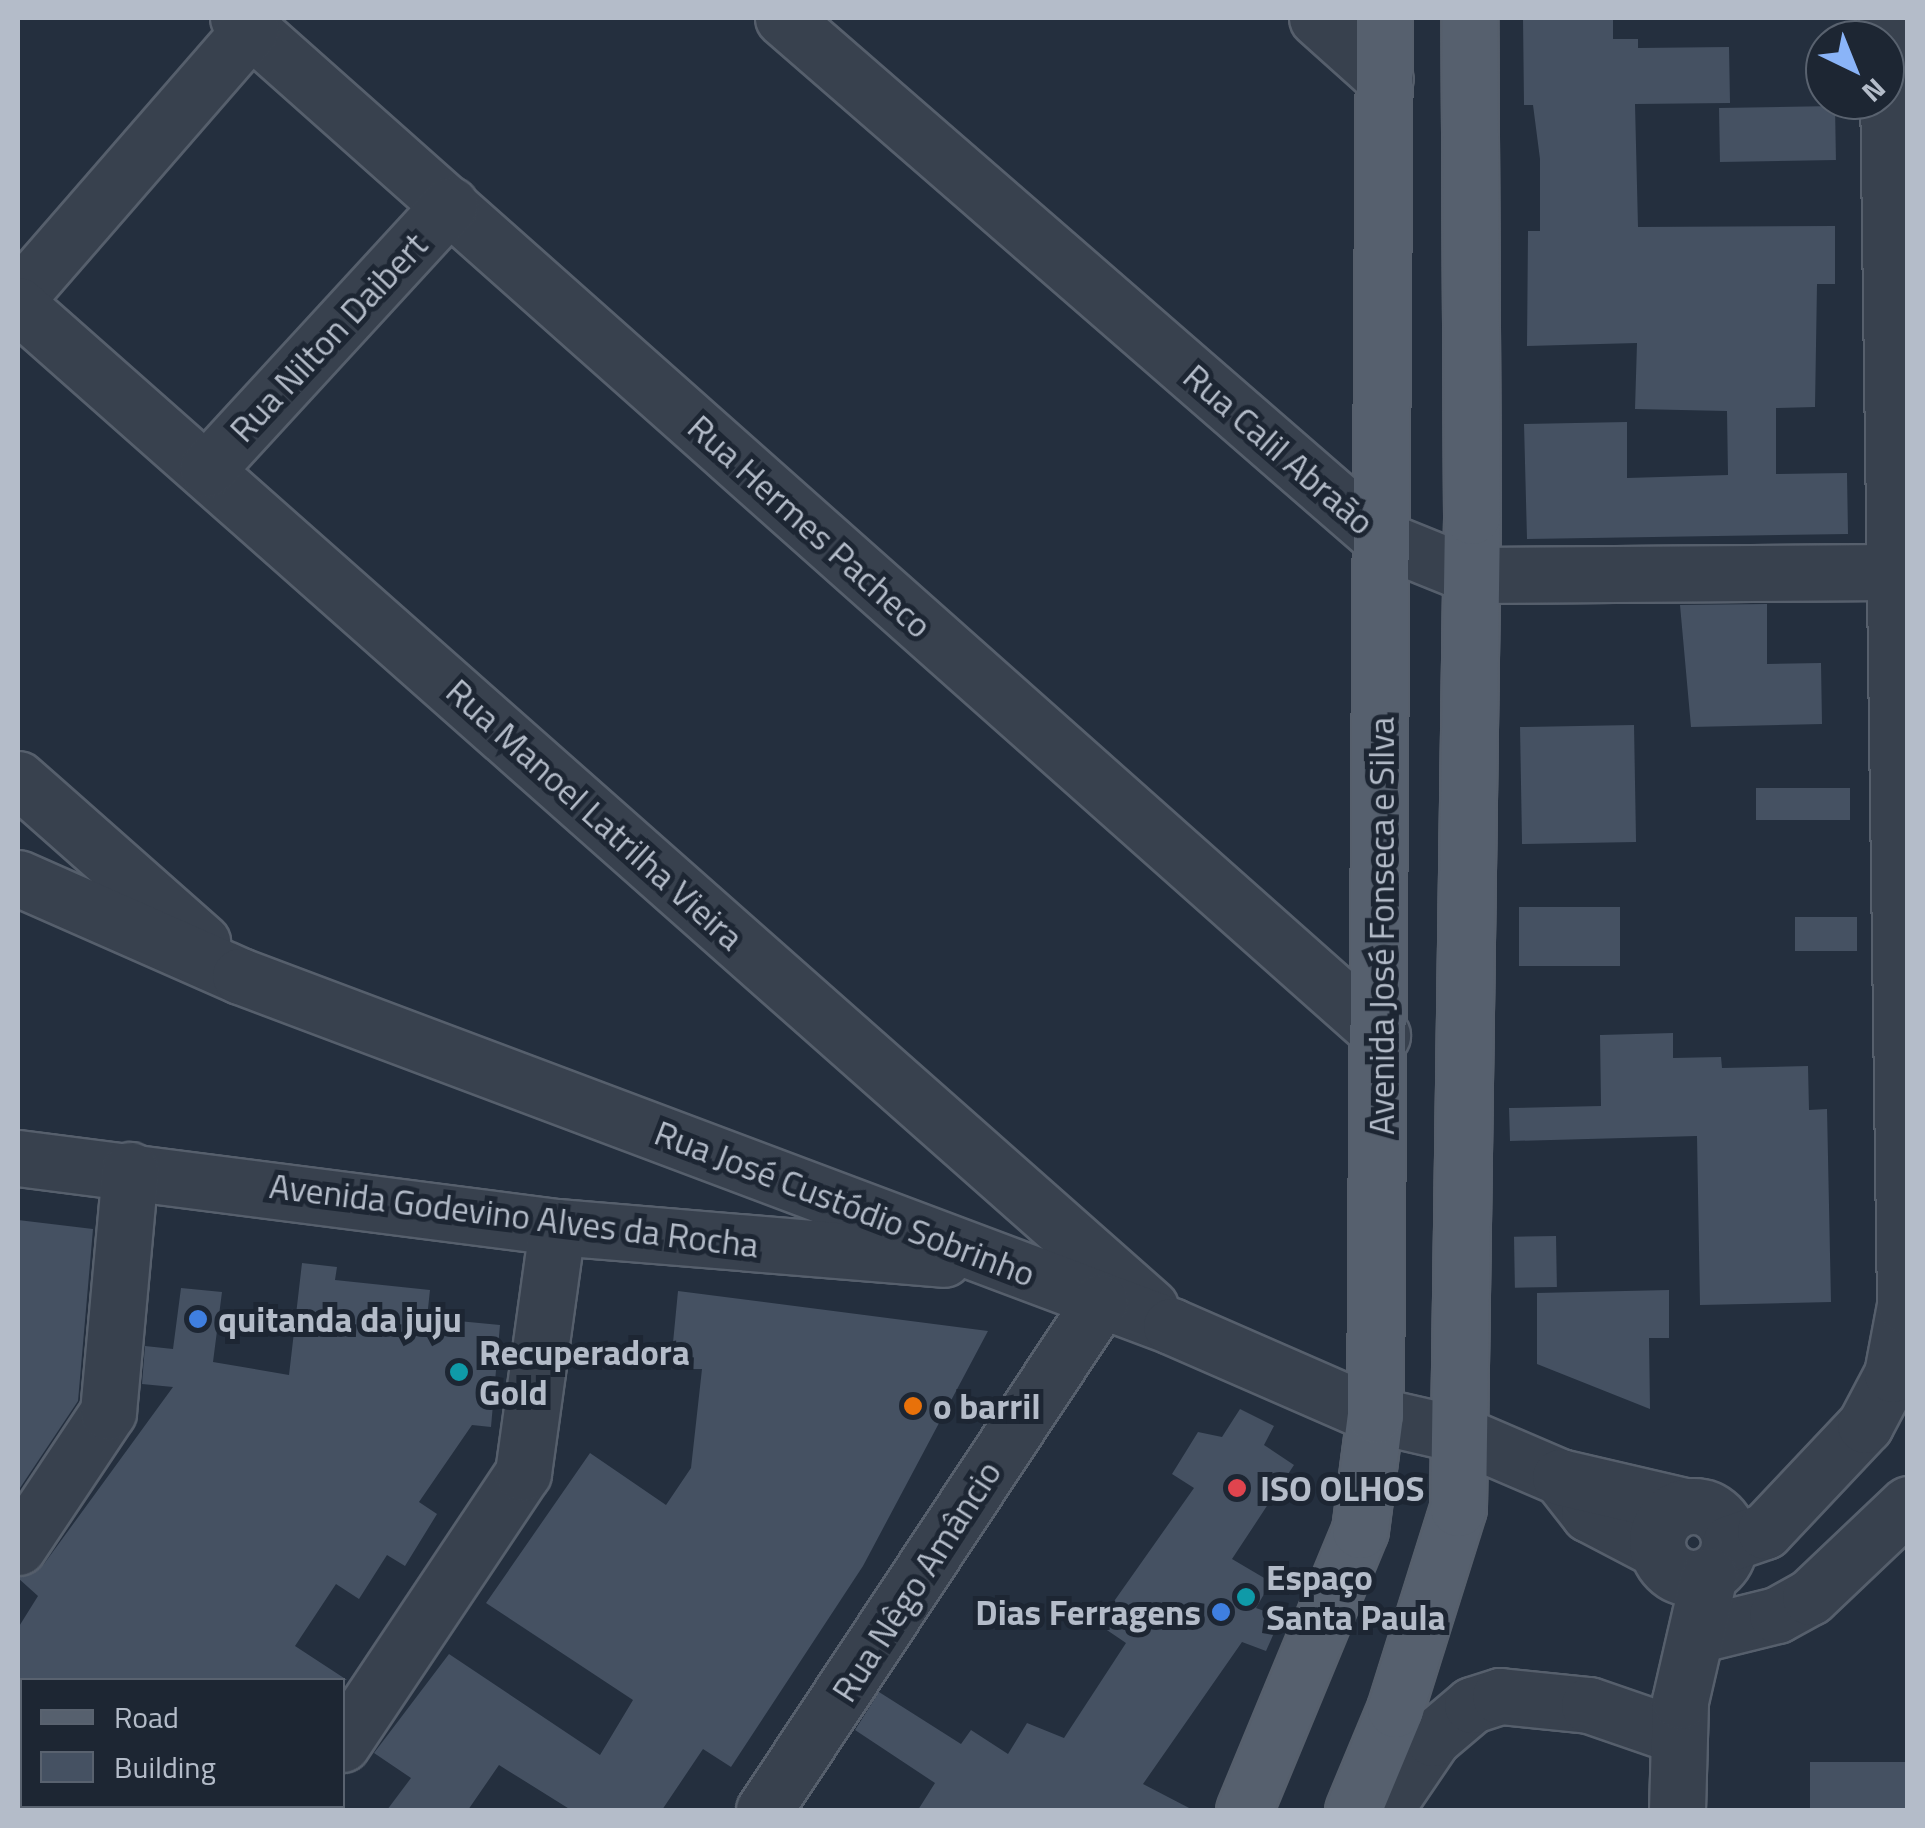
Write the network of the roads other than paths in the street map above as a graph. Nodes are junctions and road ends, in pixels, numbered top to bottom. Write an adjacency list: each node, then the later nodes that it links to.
1 (784, 18): 12 (street, Rua Calil Abraão)
2 (1317, 18): 7 (street)
3 (1384, 18): 7 (main road, Avenida José Fonseca e Silva)
4 (1469, 18): 14 (main road)
5 (1887, 18): 13 (street)
6 (245, 23): 8 (street, Rua Hermes Pacheco); 9 (street)
7 (1385, 79): 12 (main road, Avenida José Fonseca e Silva)
8 (450, 205): 11 (street, Rua Nilton Daibert); 18 (street, Rua Hermes Pacheco)
9 (18, 297)
10 (18, 305): 11 (street, Rua Manoel Latrilha Vieira)
11 (207, 469): 24 (street, Rua Manoel Latrilha Vieira)
12 (1382, 540): 14 (street, Rua Calil Abraão); 18 (main road, Avenida José Fonseca e Silva)
13 (1895, 572): 14 (street, Rua Calil Abraão); 29 (street)
14 (1471, 576): 26 (main road)
15 (18, 778): 17 (street)
16 (18, 878): 17 (street, Rua José Custódio Sobrinho)
17 (240, 976): 22 (street, Rua José Custódio Sobrinho)
18 (1382, 1035): 25 (main road, Avenida José Fonseca e Silva)
19 (18, 1158): 20 (street, Avenida Godevino Alves da Rocha)
20 (130, 1170): 21 (street, Avenida Godevino Alves da Rocha); 28 (street)
21 (556, 1227): 22 (street, Avenida Godevino Alves da Rocha); 32 (street)
22 (1012, 1265): 23 (street, Rua José Custódio Sobrinho)
23 (1100, 1302): 24 (street, Rua José Custódio Sobrinho); 33 (street, Rua Nêgo Amâncio)
24 (1171, 1326): 25 (street, Rua José Custódio Sobrinho)
25 (1374, 1414): 26 (street, Rua José Custódio Sobrinho); 34 (main road, Avenida José Fonseca e Silva)
26 (1462, 1436): 29 (street, Rua José Custódio Sobrinho); 35 (main road)
27 (1908, 1504): 30 (street)
28 (18, 1547)
29 (1694, 1548): 30 (street); 31 (street)
30 (1700, 1634): 31 (street)
31 (1680, 1719): 36 (street); 37 (street)
32 (345, 1740)
33 (764, 1810)
34 (1244, 1810)
35 (1353, 1810)
36 (1384, 1810)
37 (1677, 1810)

